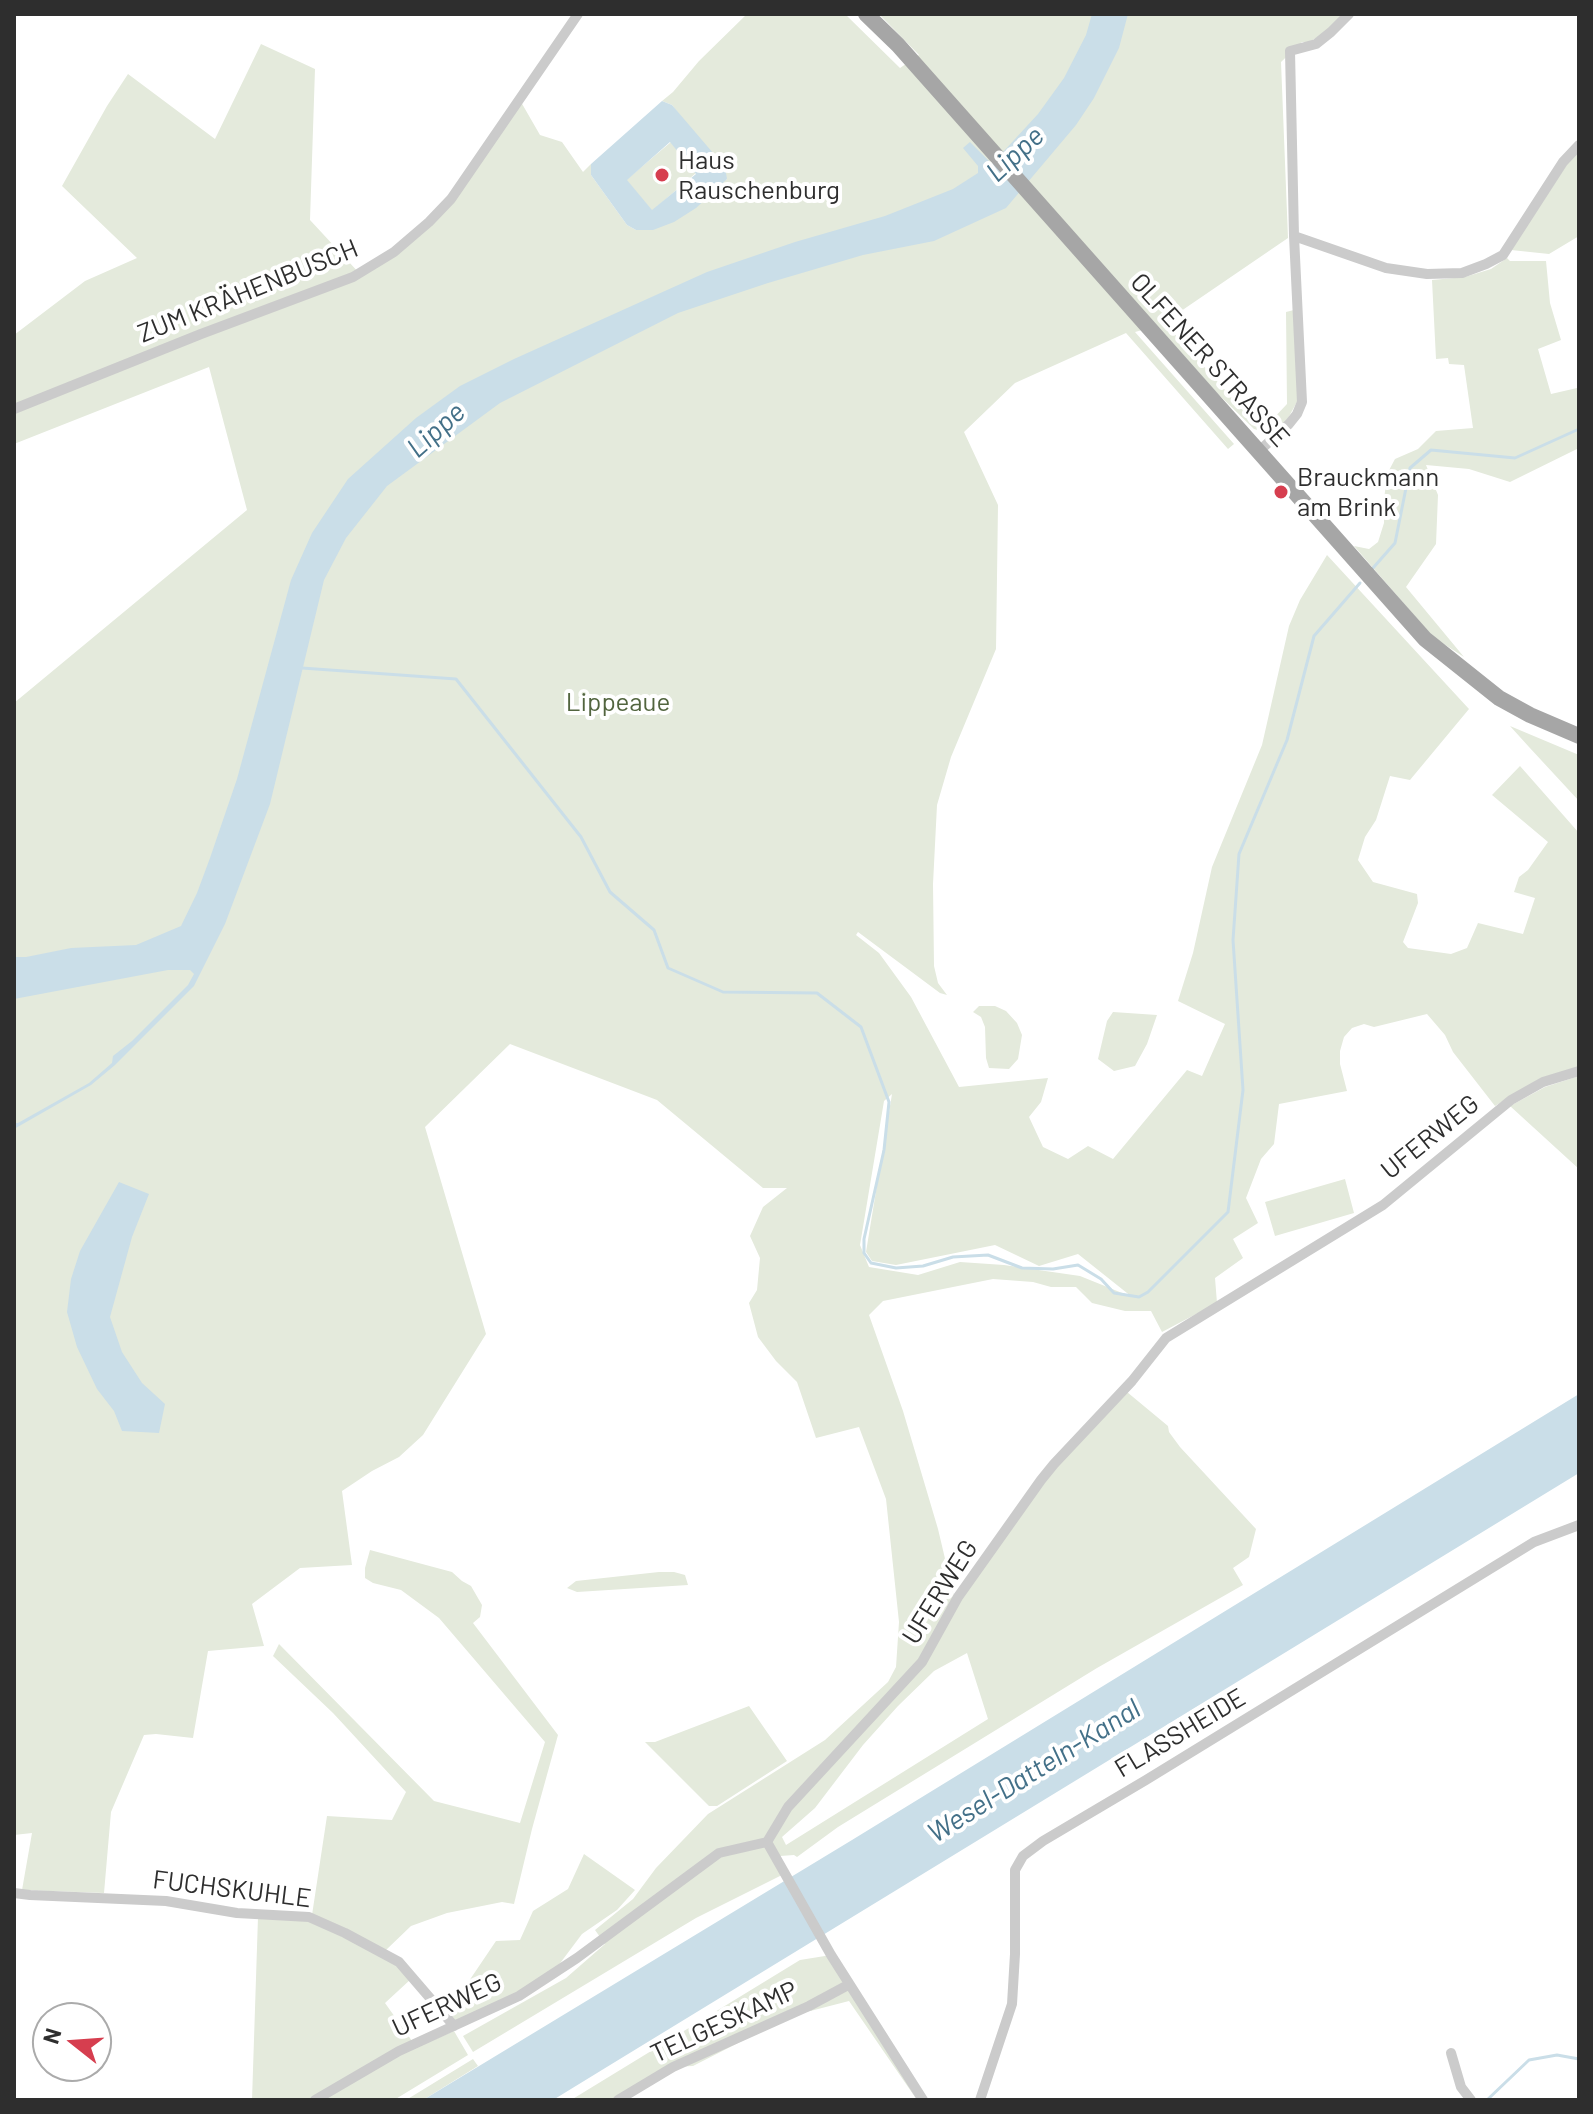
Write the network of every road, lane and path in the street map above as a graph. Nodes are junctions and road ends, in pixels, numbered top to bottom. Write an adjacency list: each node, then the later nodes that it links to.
1 (578, 14): 6 (street, ZUM KRÄHENBUSCH)
2 (866, 14): 7 (main road, OLFENER STRASSE)
3 (1349, 14): 5 (street)
4 (1579, 145): 5 (street)
5 (1294, 236): 7 (street)
6 (14, 409)
7 (1259, 451): 8 (main road, OLFENER STRASSE)
8 (1579, 736)
9 (1579, 1071): 11 (street, UFERWEG)
10 (1579, 1525): 19 (street, FLASSHEIDE)
11 (767, 1842): 13 (street); 14 (street, UFERWEG)
12 (14, 1893): 14 (street, FUCHSKUHLE)
13 (848, 1985): 17 (street, TELGESKAMP); 18 (street)
14 (454, 2026): 16 (street, UFERWEG)
15 (1451, 2053): 20 (street)
16 (315, 2100)
17 (618, 2100)
18 (923, 2100)
19 (980, 2100)
20 (1471, 2100)

